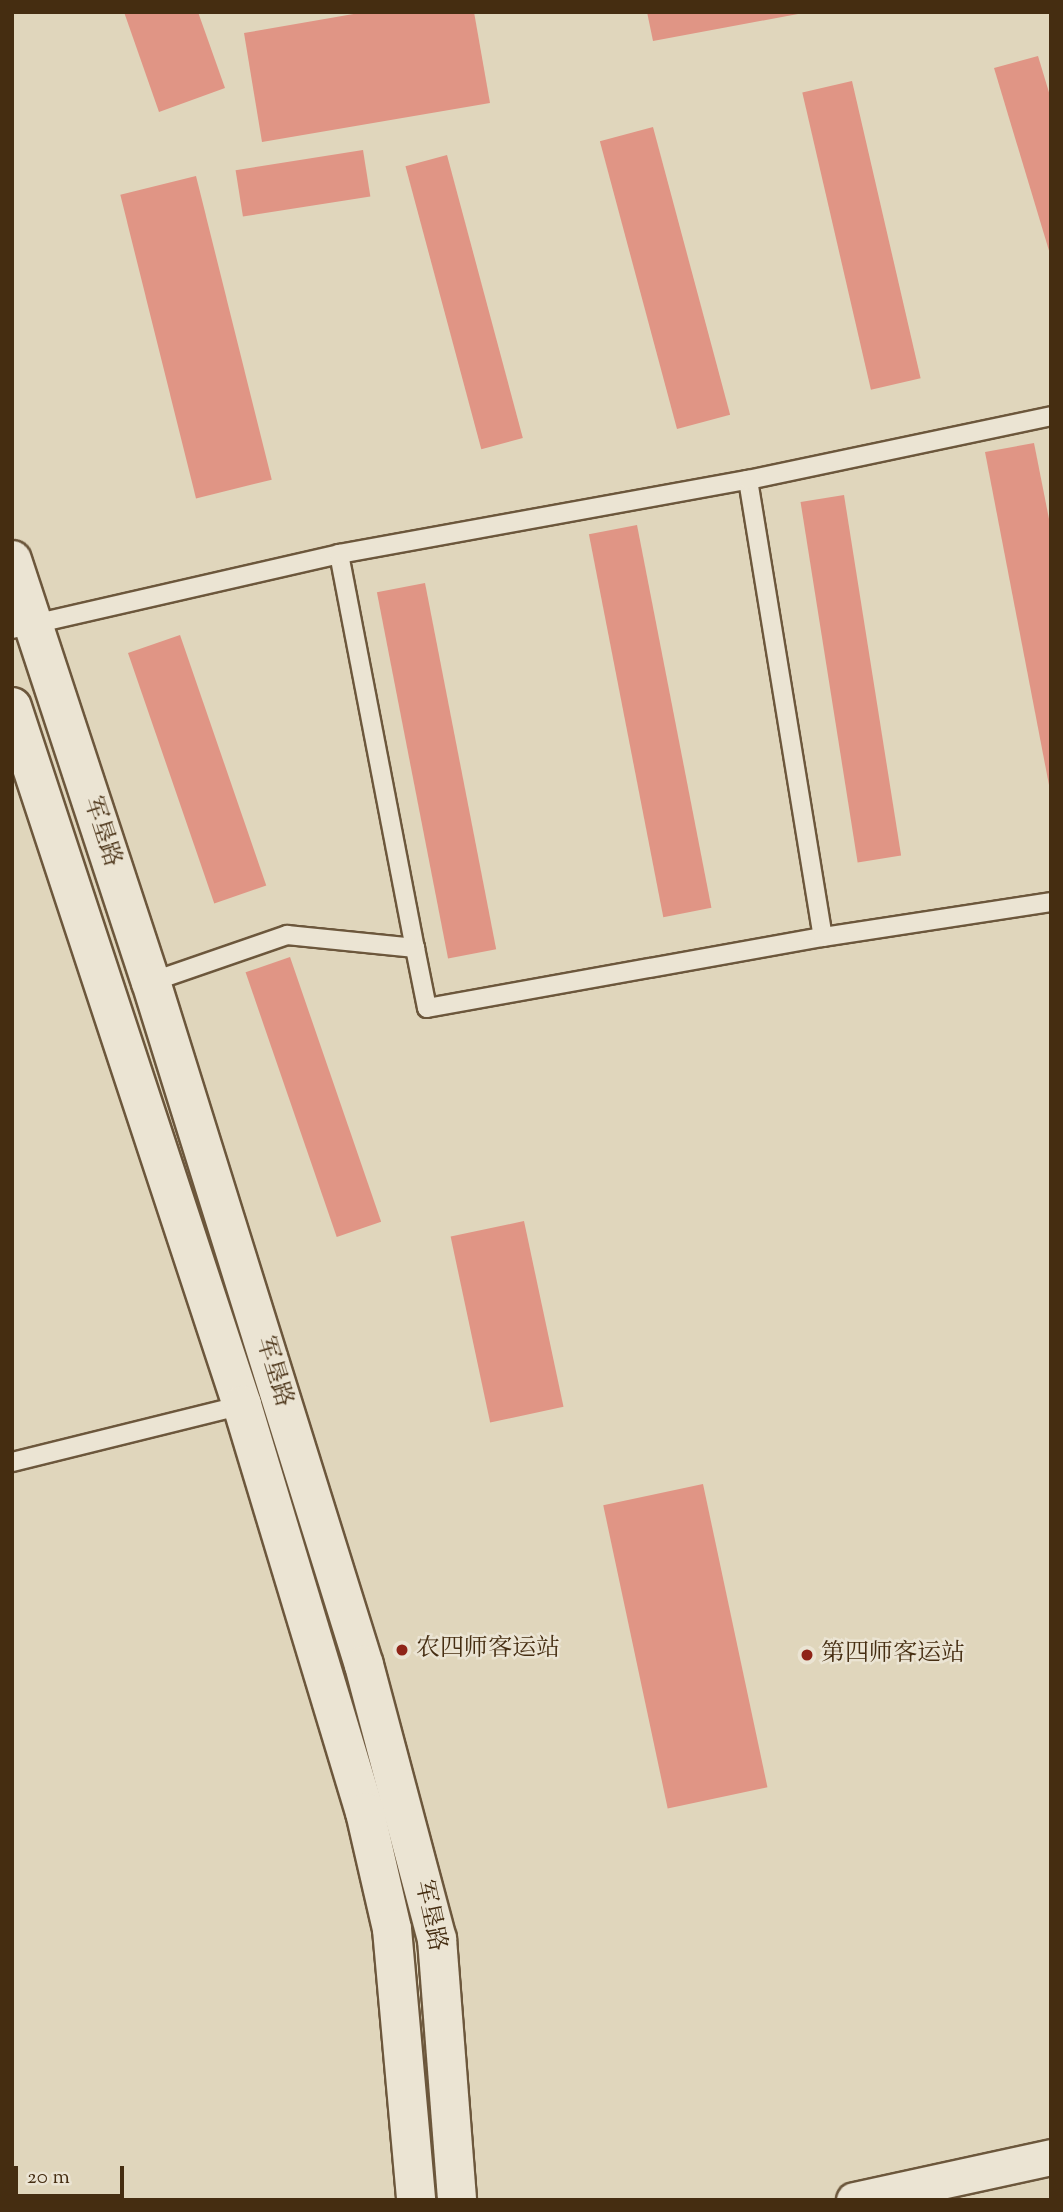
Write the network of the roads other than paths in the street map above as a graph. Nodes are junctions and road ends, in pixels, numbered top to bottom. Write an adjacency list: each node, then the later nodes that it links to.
1 (1051, 416): 2 (lane)
2 (748, 480): 3 (lane); 8 (lane)
3 (339, 554): 5 (lane); 9 (lane)
4 (12, 560): 5 (street, 军垦路)
5 (22, 625): 10 (street, 军垦路)
6 (12, 707): 11 (street, 军垦路)
7 (1051, 902): 8 (lane)
8 (823, 937): 9 (lane)
9 (415, 948): 10 (lane)
10 (151, 982): 15 (street, 军垦路)
11 (242, 1405): 12 (lane); 14 (street, 军垦路)
12 (12, 1462)
13 (1051, 2157): 16 (street)
14 (416, 2200)
15 (457, 2200)
16 (854, 2200)

